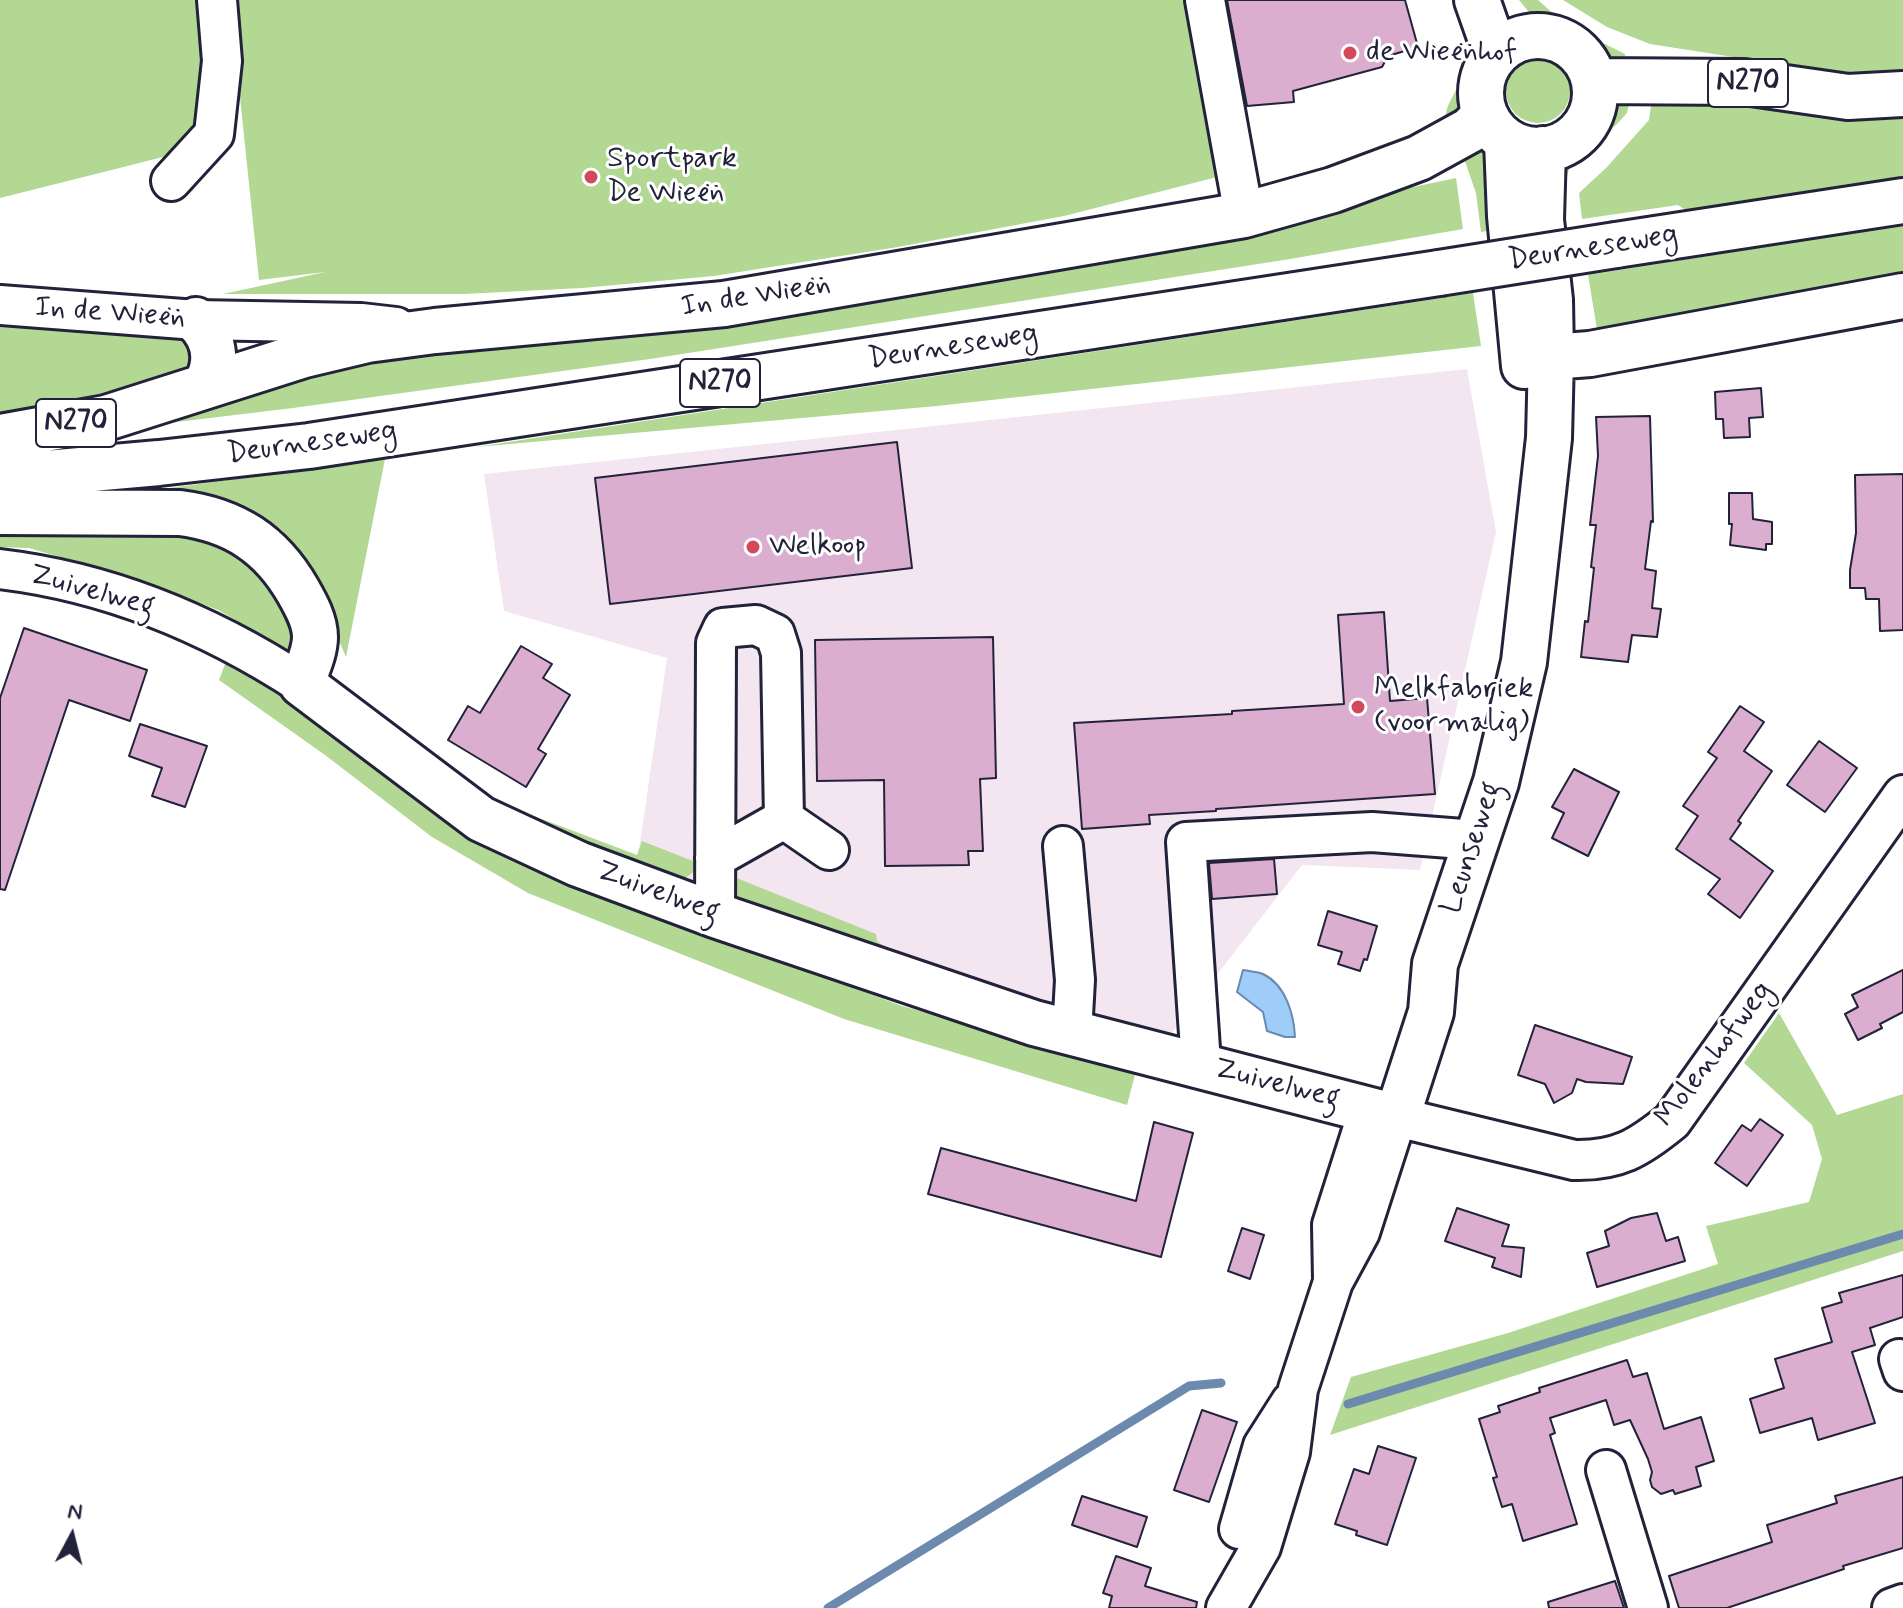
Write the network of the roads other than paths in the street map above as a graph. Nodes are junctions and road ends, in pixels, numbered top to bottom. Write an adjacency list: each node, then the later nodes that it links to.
1 (217, 0): 9 (street)
2 (1205, 0): 11 (street)
3 (1477, 0): 5 (main road)
4 (1508, 0): 5 (main road)
5 (1514, 45): 6 (main road); 8 (main road)
6 (1594, 81): 7 (main road, N270); 8 (main road)
7 (1903, 94)
8 (1512, 135): 11 (main road, In de Wieën); 15 (main road, Leunseweg); 17 (main road, Leunseweg)
9 (171, 181)
10 (1903, 201): 20 (main road, Deurneseweg / N270, bridge)
11 (1244, 215): 16 (main road, In de Wieën)
12 (1903, 296): 17 (main road)
13 (0, 305): 14 (street, In de Wieën)
14 (196, 320): 16 (street, In de Wieën); 18 (main road)
15 (1521, 324): 17 (main road); 21 (main road, Leunseweg)
16 (435, 331): 18 (main road, N270)
17 (1551, 357): 21 (main road, Leunseweg)
18 (206, 384): 19 (main road, N270)
19 (0, 437)
20 (0, 477)
21 (1541, 493): 27 (main road, Leunseweg)
22 (0, 512): 24 (main road)
23 (0, 569): 24 (street, Zuivelweg)
24 (302, 684): 31 (main road, Zuivelweg)
25 (1903, 795): 34 (street, Molenhofweg)
26 (784, 819): 29 (street); 30 (street); 30 (street)
27 (1476, 840): 33 (street); 34 (main road, Leunseweg)
28 (1063, 846): 32 (street)
29 (829, 850)
30 (715, 858): 31 (street)
31 (715, 915): 32 (main road, Zuivelweg)
32 (1072, 1033): 33 (main road, Zuivelweg)
33 (1194, 1064): 34 (main road, Zuivelweg)
34 (1383, 1113): 37 (street)
35 (1606, 1470): 38 (street)
36 (1903, 1604): 39 (street)
37 (1225, 1608)
38 (1648, 1608)
39 (1892, 1608)

